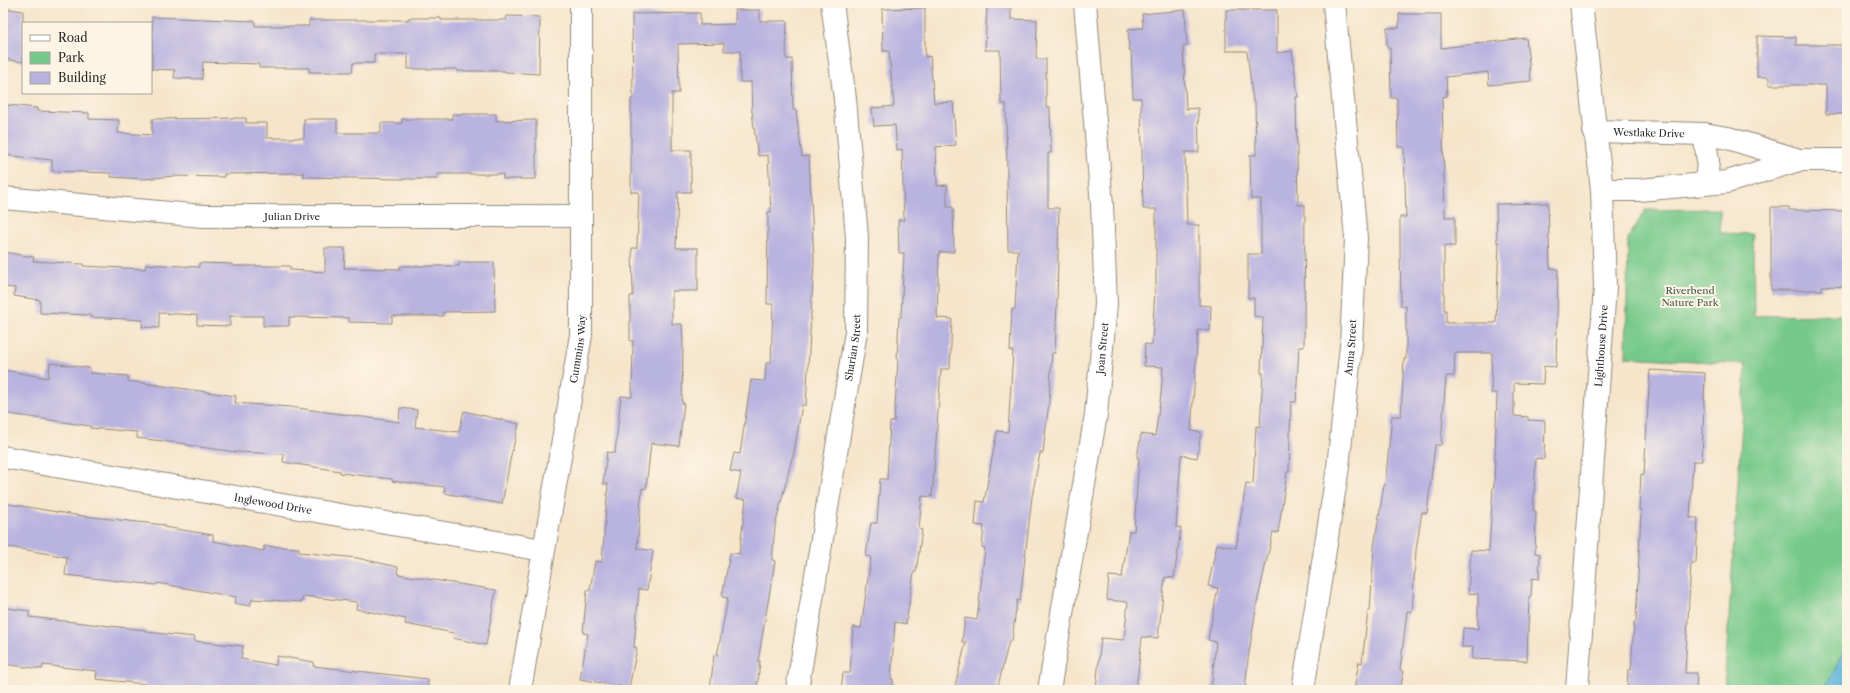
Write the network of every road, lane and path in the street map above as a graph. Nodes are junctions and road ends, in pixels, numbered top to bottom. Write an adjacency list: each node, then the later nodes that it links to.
1 (581, 3): 13 (street, Cummins Way)
2 (832, 3): 17 (street, Sharian Street)
3 (1085, 3): 18 (street, Joan Street)
4 (1334, 3): 19 (street, Anna Street)
5 (1581, 3): 6 (street, Lighthouse Drive)
6 (1594, 131): 7 (street, Westlake Drive); 11 (street, Lighthouse Drive)
7 (1704, 134): 8 (street, Westlake Drive); 10 (street)
8 (1799, 160): 9 (street, Westlake Drive); 10 (street, Westlake Drive)
9 (1847, 160)
10 (1706, 183): 11 (street, Westlake Drive)
11 (1602, 190): 20 (street, Lighthouse Drive)
12 (3, 198): 13 (street, Julian Drive)
13 (582, 216): 15 (street, Cummins Way)
14 (3, 457): 15 (street, Inglewood Drive)
15 (543, 550): 16 (street, Cummins Way)
16 (520, 690)
17 (797, 690)
18 (1049, 690)
19 (1303, 690)
20 (1578, 690)

